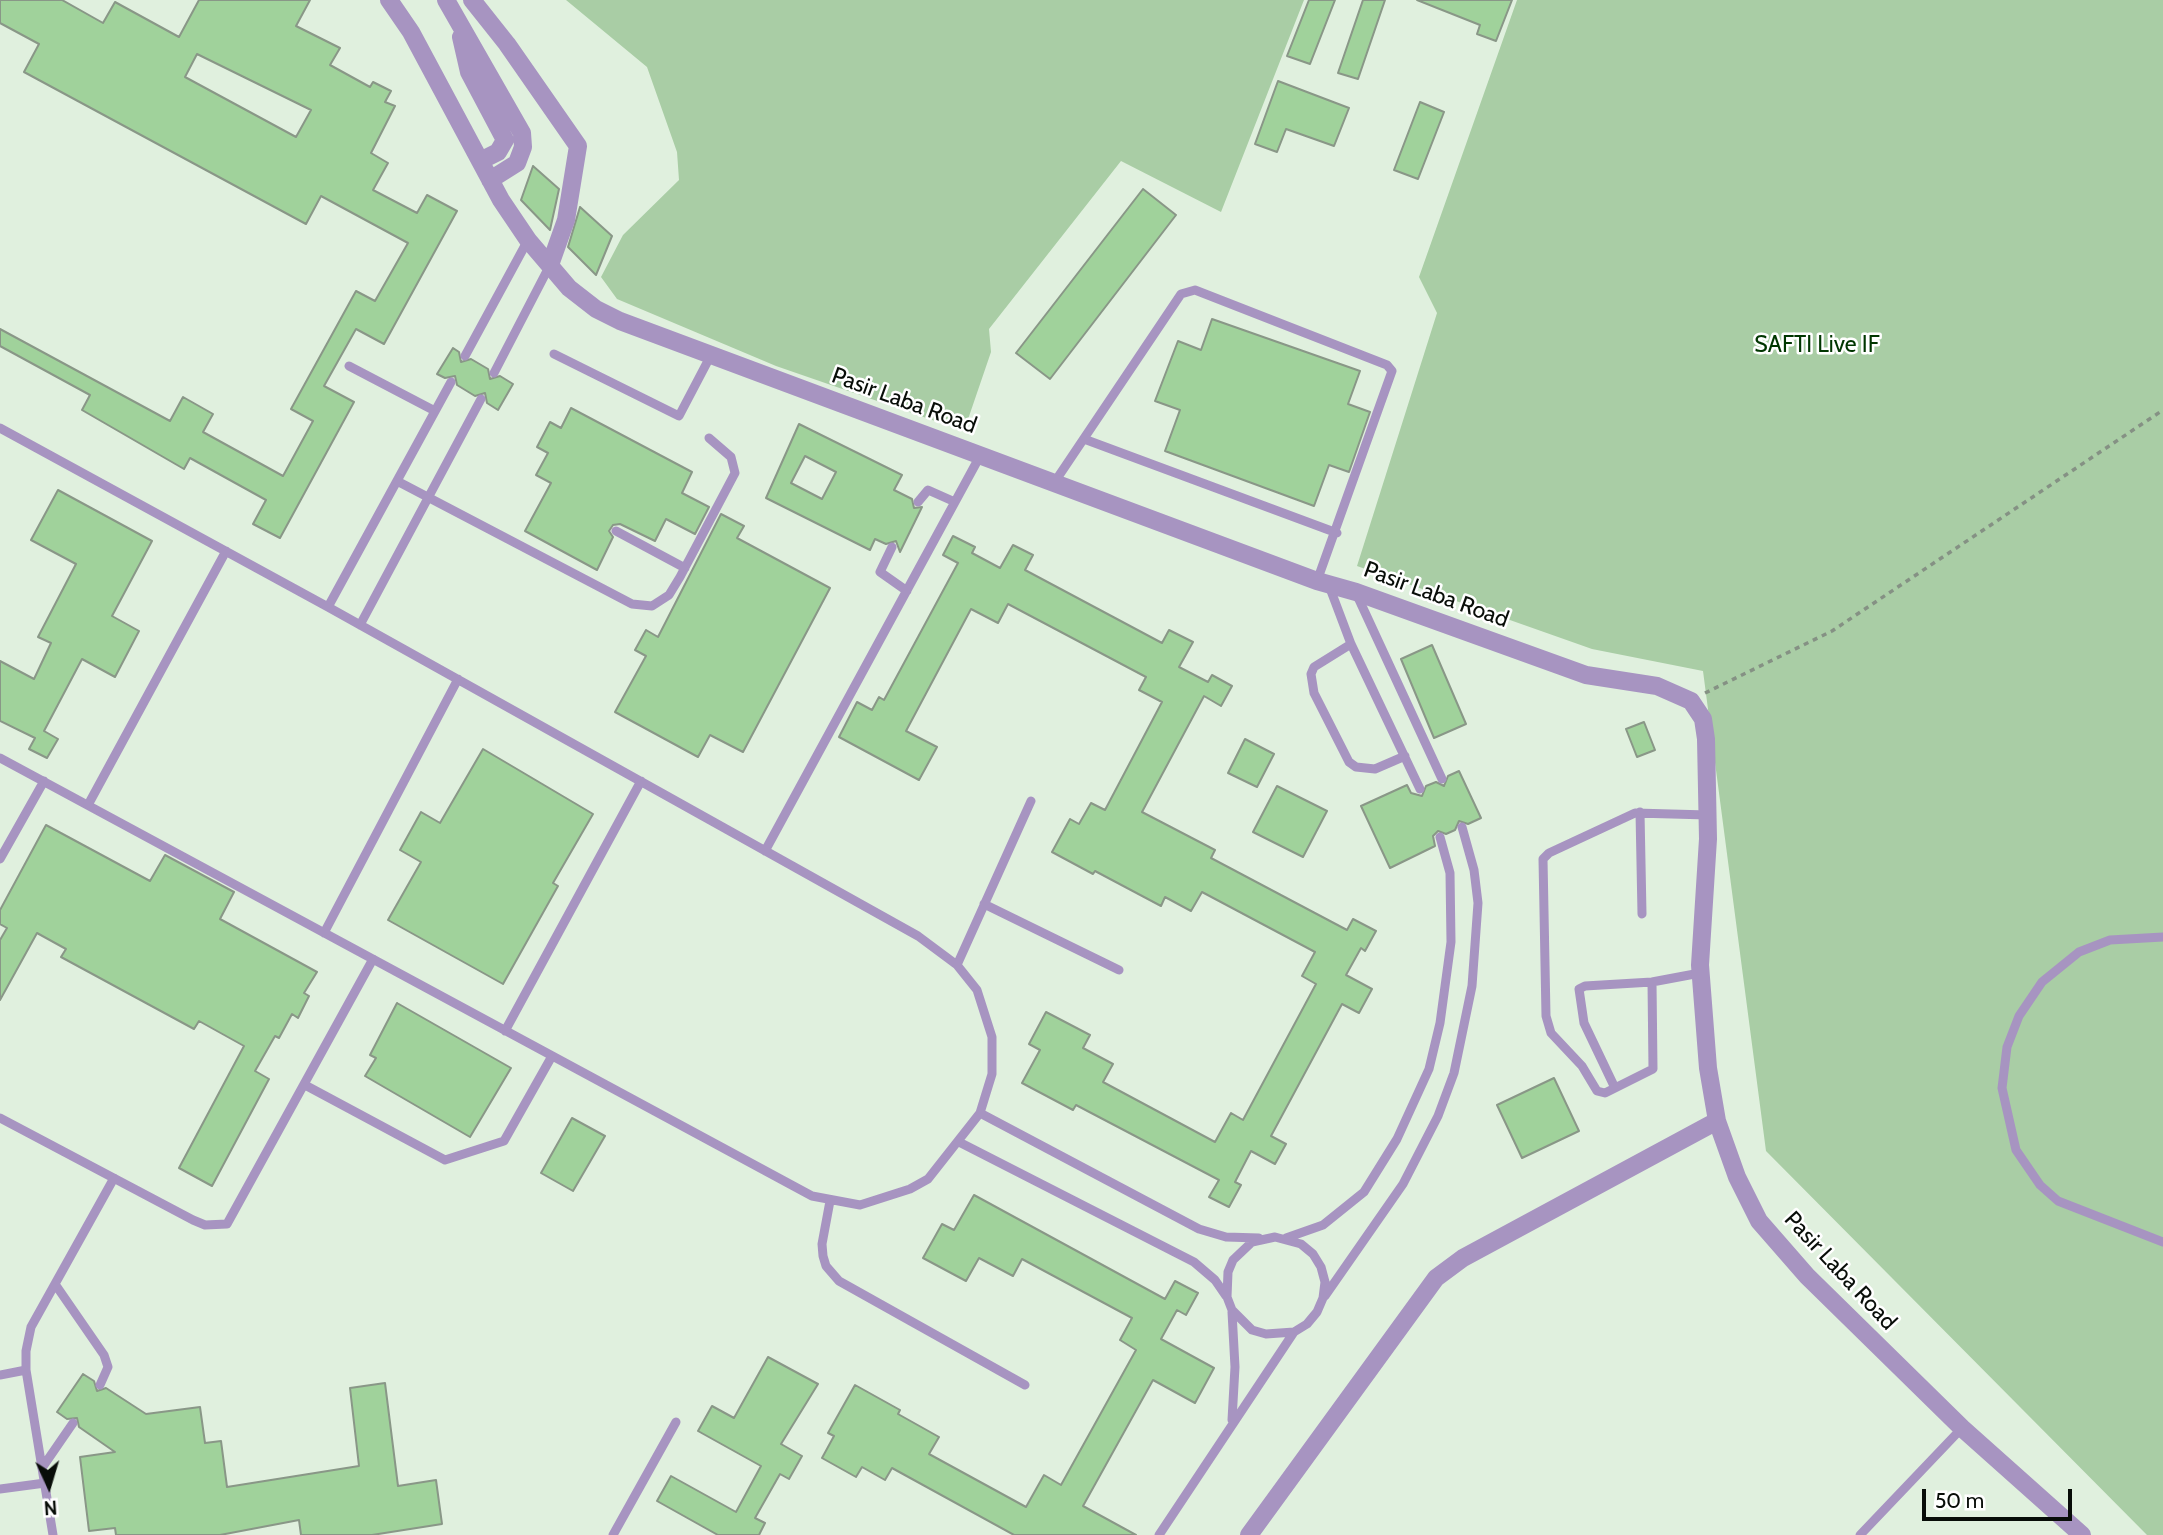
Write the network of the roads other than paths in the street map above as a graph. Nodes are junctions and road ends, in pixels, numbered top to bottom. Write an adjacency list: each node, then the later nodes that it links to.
1 (389, 0): 5 (street, Pasir Laba Road)
2 (446, 0): 4 (street)
3 (472, 0): 8 (street)
4 (456, 16): 5 (street); 6 (street)
5 (480, 162): 6 (street, Pasir Laba Road)
6 (490, 180): 7 (street, Pasir Laba Road)
7 (528, 240): 8 (street, Pasir Laba Road); 11 (lane)
8 (550, 265): 10 (street, Pasir Laba Road); 13 (lane)
9 (554, 354): 10 (lane)
10 (711, 355): 20 (street, Pasir Laba Road)
11 (465, 356)
12 (349, 366): 16 (lane)
13 (494, 373)
14 (451, 382): 16 (lane)
15 (481, 399): 23 (lane)
16 (435, 411): 21 (lane)
17 (0, 428): 29 (lane)
18 (709, 438): 30 (lane)
19 (1084, 439): 22 (lane); 27 (lane); 27 (lane)
20 (980, 456): 22 (street, Pasir Laba Road); 25 (lane)
21 (397, 481): 23 (lane); 34 (lane)
22 (1054, 483): 31 (street, Pasir Laba Road)
23 (430, 498): 30 (lane); 35 (lane)
24 (918, 502): 25 (lane)
25 (955, 502): 32 (lane)
26 (616, 531): 30 (lane)
27 (1337, 533): 31 (lane)
28 (892, 547): 32 (lane)
29 (226, 551): 34 (lane); 45 (lane)
30 (685, 568)
31 (1323, 582): 33 (street, Pasir Laba Road); 36 (lane)
32 (907, 591): 50 (lane)
33 (1356, 592): 40 (lane); 47 (street, Pasir Laba Road)
34 (328, 607): 35 (lane)
35 (360, 625): 37 (lane)
36 (1351, 644): 38 (lane); 38 (lane)
37 (458, 680): 42 (lane); 54 (lane)
38 (1405, 756): 43 (lane)
39 (0, 758): 41 (lane)
40 (1442, 779)
41 (44, 781): 45 (lane); 51 (lane)
42 (641, 781): 50 (lane); 61 (lane)
43 (1420, 789)
44 (1031, 801): 52 (lane)
45 (88, 805): 54 (lane)
46 (1640, 812): 47 (lane); 53 (lane); 64 (lane)
47 (1708, 815): 59 (street, Pasir Laba Road)
48 (1462, 827): 76 (lane)
49 (1440, 837): 72 (lane)
50 (765, 851): 57 (lane)
51 (0, 859)
52 (985, 904): 57 (lane); 58 (lane)
53 (1642, 914)
54 (324, 933): 56 (lane)
55 (2163, 937): 73 (lane)
56 (373, 959): 61 (lane); 63 (lane)
57 (957, 965): 65 (lane)
58 (1119, 970)
59 (1700, 973): 60 (lane); 67 (street, Pasir Laba Road)
60 (1651, 982): 64 (lane); 64 (lane)
61 (505, 1031): 62 (lane)
62 (552, 1056): 63 (lane); 70 (lane)
63 (305, 1085): 69 (lane)
64 (1615, 1088)
65 (980, 1113): 68 (lane); 71 (lane)
66 (0, 1118): 69 (lane)
67 (1717, 1121): 86 (street, Pasir Laba Road); 93 (street)
68 (959, 1142): 70 (lane); 75 (lane)
69 (114, 1178): 74 (lane)
70 (830, 1202): 82 (lane)
71 (1265, 1238): 72 (lane); 75 (lane)
72 (1286, 1238): 76 (lane)
73 (2163, 1242)
74 (55, 1284): 79 (lane); 81 (lane)
75 (1227, 1297): 77 (lane)
76 (1323, 1298): 78 (lane)
77 (1232, 1310): 78 (lane); 84 (lane)
78 (1294, 1332): 84 (lane)
79 (26, 1370): 80 (lane); 87 (lane)
80 (0, 1375)
81 (100, 1385)
82 (1025, 1385)
83 (676, 1422): 91 (lane)
84 (1232, 1422): 92 (lane)
85 (73, 1423): 87 (lane)
86 (1962, 1428): 94 (lane); 95 (street, Pasir Laba Road)
87 (42, 1468): 88 (lane)
88 (45, 1483): 89 (lane); 90 (lane)
89 (0, 1489)
90 (53, 1535)
91 (613, 1535)
92 (1159, 1535)
93 (1249, 1535)
94 (1860, 1535)
95 (2082, 1535)

